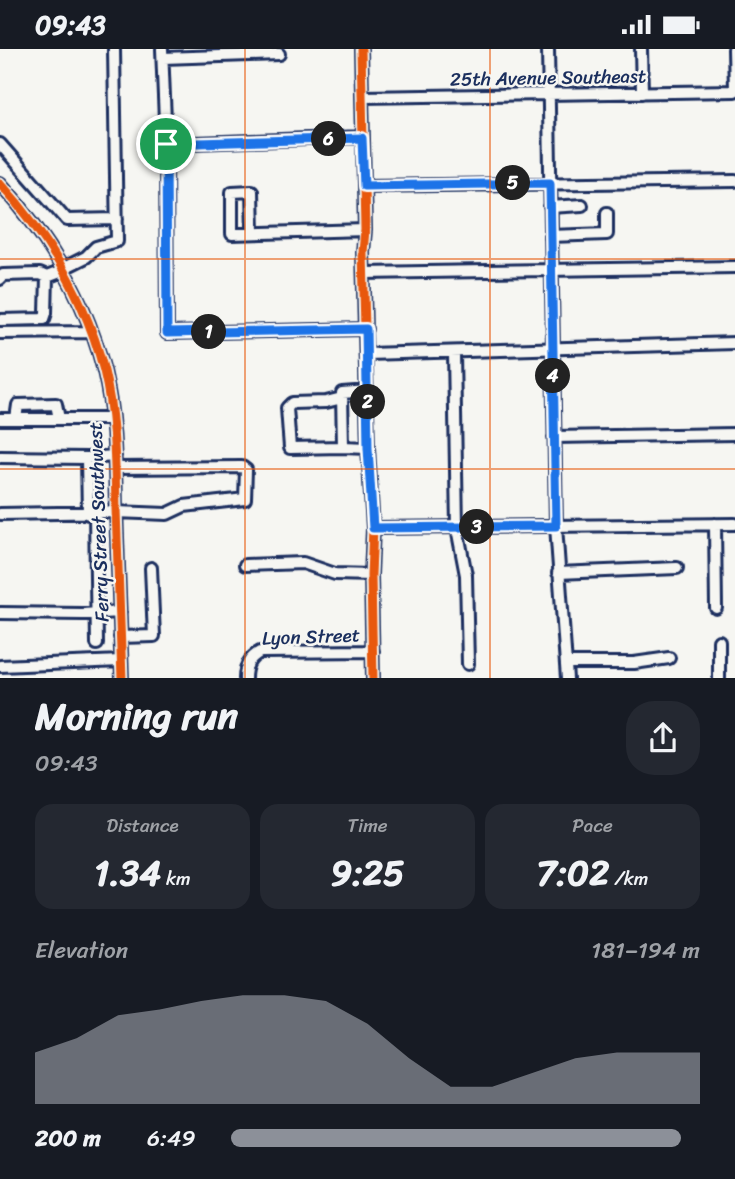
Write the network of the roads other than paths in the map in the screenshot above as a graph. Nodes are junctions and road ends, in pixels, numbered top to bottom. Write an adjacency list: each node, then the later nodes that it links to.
1 (114, 49): 22 (street)
2 (361, 49): 11 (street)
3 (548, 49): 9 (street)
4 (641, 49): 10 (street)
5 (734, 49): 8 (street)
6 (162, 53): 7 (street); 14 (street)
7 (279, 54)
8 (735, 91): 10 (street, 25th Avenue Southeast)
9 (548, 93): 10 (street, 25th Avenue Southeast); 11 (street, 25th Avenue Southeast); 17 (street)
10 (642, 93)
11 (362, 97): 12 (street)
12 (362, 138): 14 (street); 18 (street)
13 (0, 144): 22 (street)
14 (166, 144): 33 (street)
15 (735, 181): 17 (street)
16 (0, 183): 27 (street, Ferry Street Southwest)
17 (550, 183): 18 (street); 20 (street)
18 (364, 186): 23 (street)
19 (582, 205): 20 (street)
20 (550, 207): 25 (street)
21 (607, 213): 25 (street)
22 (117, 219): 27 (street)
23 (365, 230): 24 (street); 29 (street)
24 (253, 233): 24 (street)
25 (550, 236): 28 (street)
26 (735, 267): 28 (street)
27 (65, 269): 30 (street); 34 (street, Ferry Street Southwest)
28 (551, 271): 29 (street); 37 (street)
29 (364, 273): 33 (street)
30 (47, 277): 31 (street); 32 (street)
31 (0, 279)
32 (0, 320)
33 (366, 329): 39 (street)
34 (91, 332): 35 (street); 43 (street, Ferry Street Southwest)
35 (0, 333)
36 (735, 343): 37 (street)
37 (552, 349): 38 (street); 45 (street)
38 (454, 353): 39 (street); 57 (street)
39 (367, 354): 40 (street)
40 (368, 391): 41 (street); 47 (street)
41 (342, 398): 46 (street); 46 (street)
42 (0, 419): 43 (street)
43 (112, 419): 50 (street, Ferry Street Southwest)
44 (735, 434): 45 (street)
45 (554, 437): 56 (street)
46 (343, 447): 47 (street)
47 (368, 448): 58 (street)
48 (0, 457): 49 (street)
49 (87, 458): 50 (street); 52 (street)
50 (115, 462): 51 (street, Ferry Street Southwest); 51 (street)
51 (116, 512): 52 (street); 65 (street, Ferry Street Southwest)
52 (91, 513): 53 (street); 67 (street)
53 (0, 514)
54 (715, 524): 55 (street); 56 (street); 64 (street)
55 (735, 524)
56 (556, 526): 57 (street); 62 (street)
57 (457, 527): 58 (street); 75 (street)
58 (373, 528): 63 (street)
59 (244, 565): 63 (street)
60 (151, 568): 68 (street)
61 (677, 568): 62 (street)
62 (558, 573): 74 (street)
63 (371, 575): 71 (street)
64 (716, 608)
65 (120, 612): 67 (street); 68 (street, Ferry Street Southwest)
66 (0, 613): 67 (street)
67 (97, 613): 70 (street)
68 (120, 637): 73 (street, Ferry Street Southwest)
69 (719, 641): 81 (street)
70 (97, 644)
71 (373, 651): 78 (street, Lyon Street); 79 (street)
72 (669, 658): 74 (street)
73 (121, 661): 76 (street); 77 (street, Ferry Street Southwest)
74 (566, 663): 80 (street)
75 (468, 664)
76 (0, 666)
77 (122, 678)
78 (245, 678)
79 (373, 678)
80 (567, 678)
81 (719, 678)

